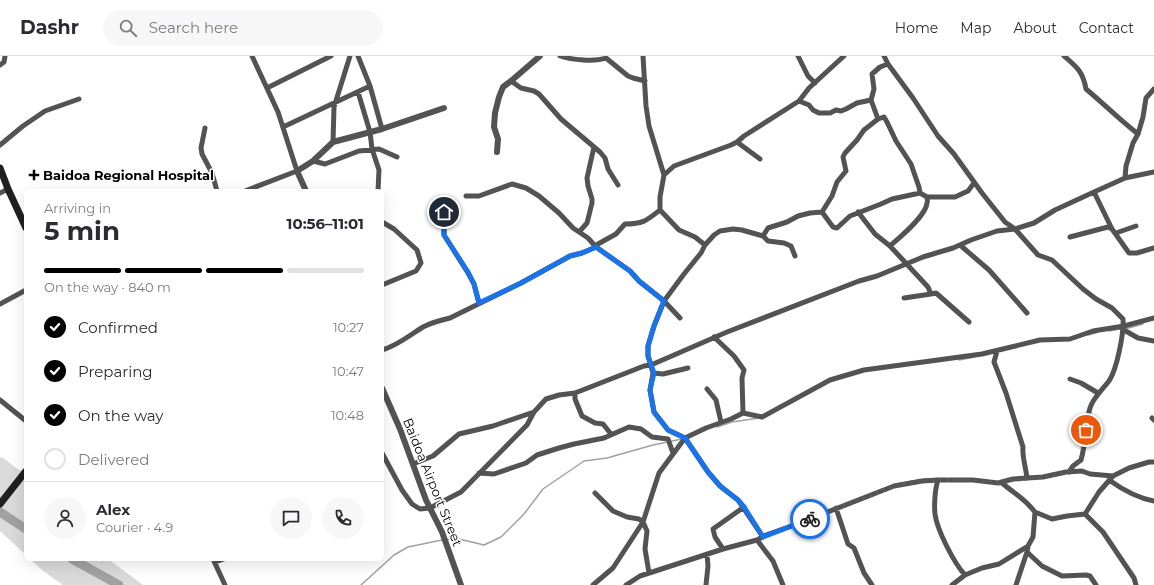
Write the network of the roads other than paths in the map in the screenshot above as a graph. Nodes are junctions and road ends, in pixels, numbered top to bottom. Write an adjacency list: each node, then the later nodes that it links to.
1 (5, 56): 14 (street)
2 (252, 56): 19 (street)
3 (331, 56): 19 (street)
4 (350, 56): 25 (street)
5 (358, 56): 18 (street)
6 (540, 56): 15 (street)
7 (560, 56): 16 (street)
8 (643, 56): 16 (street)
9 (798, 56): 17 (street)
10 (844, 56): 17 (street)
11 (884, 56): 13 (street)
12 (1064, 56): 32 (street)
13 (888, 64): 23 (street); 47 (street)
14 (0, 65)
15 (511, 81): 36 (street); 38 (street)
16 (645, 81): 45 (street)
17 (815, 83): 24 (street)
18 (370, 86): 21 (street); 30 (street)
19 (267, 88): 28 (street)
20 (1154, 89): 32 (street)
21 (358, 92): 25 (street); 31 (street)
22 (79, 99): 35 (street)
23 (871, 100): 24 (street); 27 (street)
24 (799, 101): 34 (street)
25 (336, 102): 28 (street); 33 (street)
26 (444, 108): 30 (street)
27 (878, 119): 56 (street); 61 (street)
28 (283, 127): 43 (street)
29 (205, 128): 50 (street)
30 (382, 129): 31 (street)
31 (370, 132): 33 (street); 37 (street)
32 (1138, 134): 46 (street)
33 (333, 142): 41 (street)
34 (737, 142): 40 (street); 45 (street)
35 (0, 145)
36 (594, 148): 48 (street); 68 (street)
37 (372, 149): 39 (street); 41 (street); 53 (street)
38 (497, 152)
39 (396, 157)
40 (760, 159)
41 (313, 161): 43 (street)
42 (0, 168): 49 (main road)
43 (298, 171): 51 (street); 52 (street)
44 (1154, 172): 46 (street)
45 (664, 174): 60 (street)
46 (1125, 178): 54 (street)
47 (974, 183): 58 (street); 66 (street)
48 (618, 185)
49 (8, 189): 55 (street); 64 (main road)
50 (216, 189)
51 (250, 189)
52 (305, 189)
53 (378, 189)
54 (1094, 192): 66 (street); 67 (street)
55 (0, 193)
56 (920, 193): 58 (street); 62 (street)
57 (466, 196): 68 (street)
58 (927, 197): 73 (street)
59 (438, 203): 83 (street)
60 (660, 210): 72 (street); 74 (street)
61 (822, 212): 62 (street); 69 (street)
62 (858, 212): 73 (street)
63 (384, 223): 78 (street)
64 (24, 224)
65 (1136, 226): 67 (street)
66 (1016, 229): 71 (street); 89 (street)
67 (1114, 231): 70 (street); 75 (street)
68 (579, 232): 74 (street)
69 (763, 236): 72 (street); 76 (street)
70 (1070, 237)
71 (960, 245): 77 (street); 85 (street)
72 (705, 246): 82 (street)
73 (890, 246): 77 (street)
74 (596, 247): 82 (street); 83 (street)
75 (1154, 248)
76 (795, 256)
77 (906, 264): 80 (street); 90 (street)
78 (384, 284)
79 (24, 291): 84 (street)
80 (931, 294): 81 (street); 88 (street)
81 (904, 298)
82 (664, 301): 86 (street); 94 (street)
83 (479, 303): 92 (street)
84 (0, 304)
85 (1027, 313)
86 (680, 318)
87 (1154, 318): 89 (street)
88 (969, 322)
89 (1124, 328): 91 (street); 93 (street); 101 (street)
90 (714, 337): 94 (street); 104 (street)
91 (1154, 341)
92 (384, 349)
93 (998, 350): 104 (street); 118 (street)
94 (651, 365): 96 (street); 100 (street)
95 (688, 368): 96 (street)
96 (654, 373): 107 (street)
97 (1070, 380): 101 (street)
98 (707, 389): 106 (street)
99 (384, 393): 114 (street, Baidoa Airport Street)
100 (575, 393): 103 (street); 108 (street)
101 (1098, 393): 115 (street)
102 (0, 400): 105 (street)
103 (534, 412): 114 (street); 117 (street)
104 (743, 413): 106 (street)
105 (24, 419)
106 (721, 422): 109 (street)
107 (668, 430): 109 (street); 110 (street)
108 (611, 434): 110 (street); 117 (street)
109 (685, 438): 111 (street); 125 (street)
110 (668, 439): 111 (street)
111 (673, 453): 130 (street)
112 (384, 457): 126 (street)
113 (1154, 462): 119 (street)
114 (413, 464): 126 (street, Baidoa Airport Street)
115 (1069, 472): 118 (street); 119 (street)
116 (24, 473): 123 (main road)
117 (479, 473): 126 (street)
118 (1027, 478): 121 (street)
119 (1111, 478): 124 (street); 129 (street)
120 (938, 480): 121 (street); 127 (street); 139 (street)
121 (1002, 483): 128 (street)
122 (595, 493): 130 (street)
123 (2, 500)
124 (1154, 501)
125 (744, 507): 131 (street); 134 (street)
126 (430, 508): 141 (street, Baidoa Airport Street)
127 (836, 508): 131 (street); 146 (street)
128 (1035, 512): 129 (street); 133 (street)
129 (1085, 514): 150 (street)
130 (643, 522): 138 (street); 142 (street)
131 (763, 537): 132 (street)
132 (757, 540): 134 (street); 145 (street)
133 (1028, 546): 135 (street); 139 (street)
134 (723, 549): 136 (street)
135 (1027, 552): 148 (street); 149 (street)
136 (707, 554): 138 (street); 144 (street)
137 (214, 561): 140 (street)
138 (649, 573): 143 (street)
139 (964, 575): 147 (street)
140 (224, 585)
141 (461, 585)
142 (593, 585)
143 (626, 585)
144 (706, 585)
145 (783, 585)
146 (872, 585)
147 (952, 585)
148 (1016, 585)
149 (1096, 585)
150 (1136, 585)

